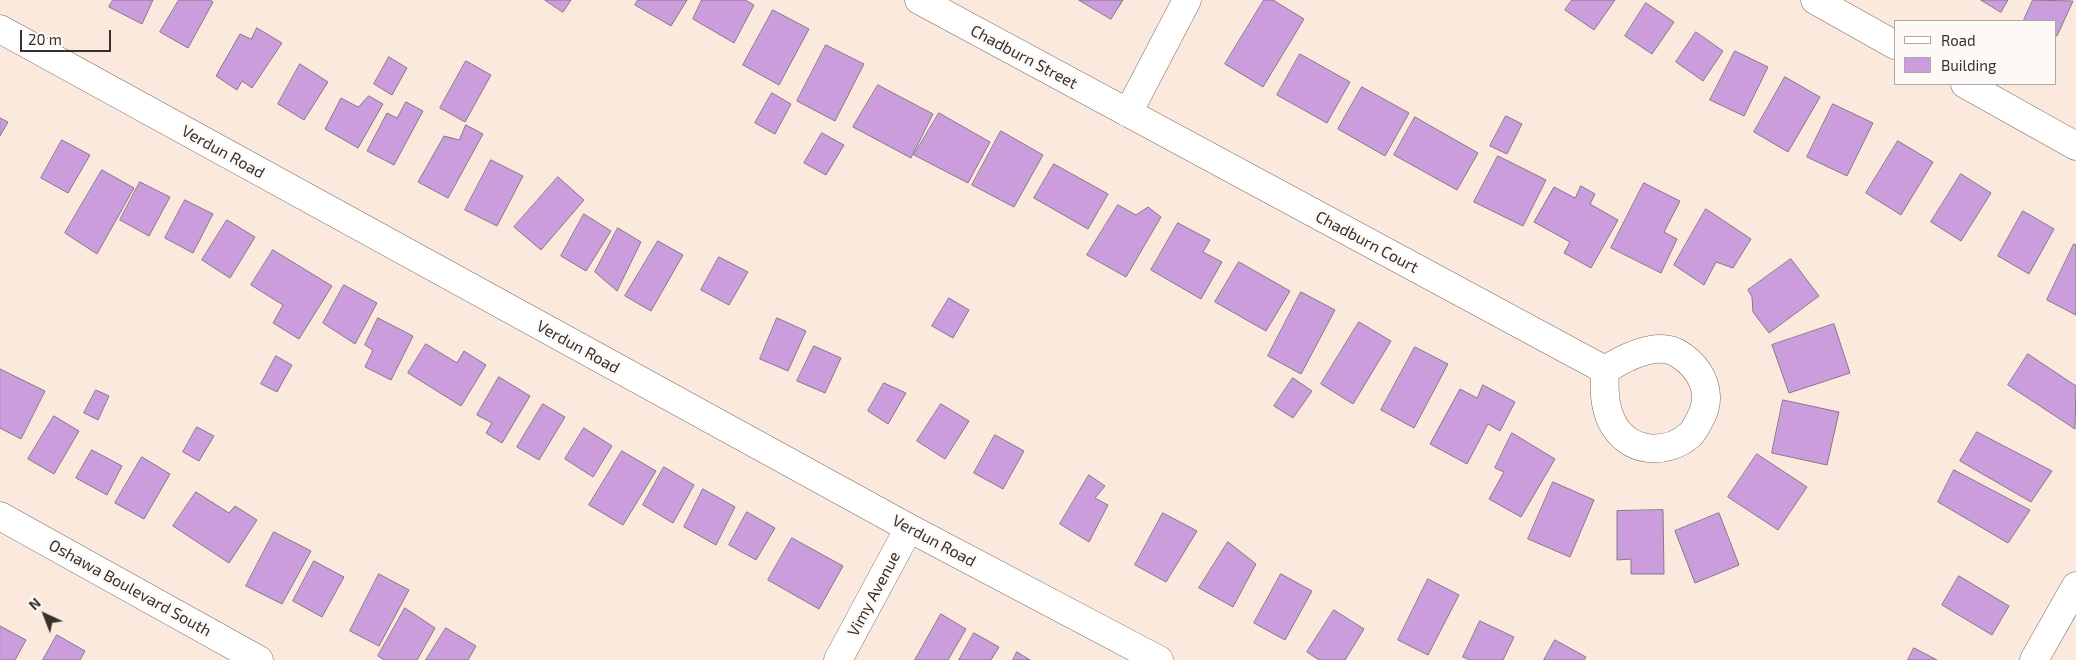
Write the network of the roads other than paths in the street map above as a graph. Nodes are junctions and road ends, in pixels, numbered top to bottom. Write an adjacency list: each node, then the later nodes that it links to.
1 (920, 0): 7 (street, Chadburn Street)
2 (1187, 0): 7 (street)
3 (1816, 0): 5 (street)
4 (0, 29): 11 (street, Verdun Road)
5 (1894, 43)
6 (1967, 85): 8 (street)
7 (1128, 113): 9 (street, Chadburn Court)
8 (2076, 146)
9 (1605, 370)
10 (0, 516): 13 (street, Oshawa Boulevard South)
11 (909, 528): 14 (street, Vimy Avenue); 15 (street, Verdun Road)
12 (2076, 586): 16 (street)
13 (260, 660)
14 (838, 660)
15 (1159, 660)
16 (2034, 660)

